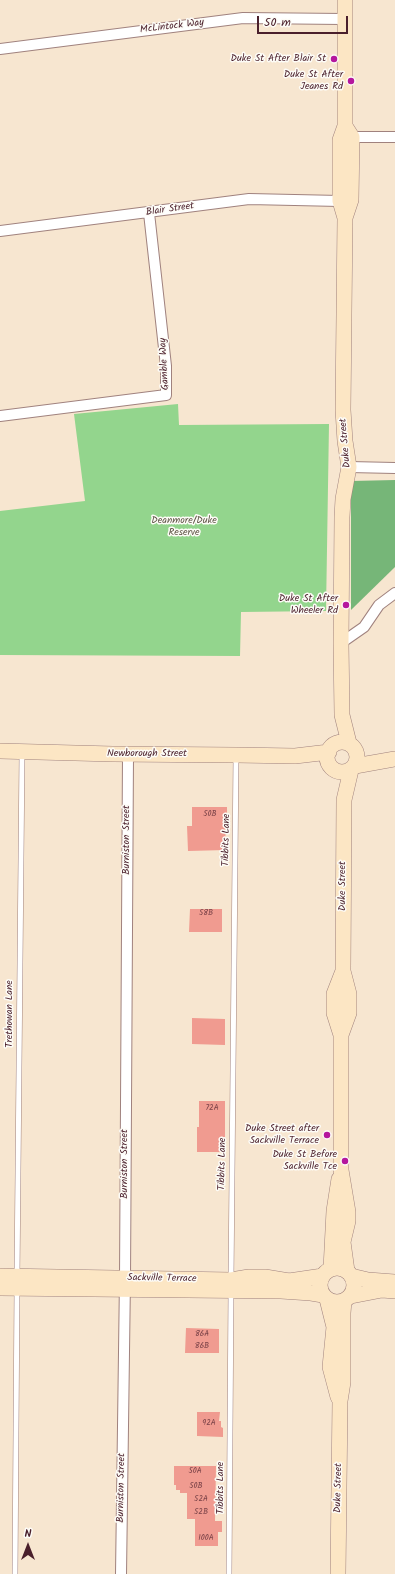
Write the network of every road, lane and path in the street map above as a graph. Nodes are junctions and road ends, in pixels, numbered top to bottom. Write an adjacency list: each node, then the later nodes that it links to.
1 (345, 0): 2 (main road, Duke Street)
2 (344, 19): 3 (street, McLintock Way); 4 (main road, Duke Street)
3 (0, 49)
4 (348, 132): 5 (street); 6 (main road, Duke Street); 8 (main road, Duke Street)
5 (395, 137)
6 (340, 200): 7 (street, Blair Street); 8 (main road, Duke Street)
7 (149, 213): 9 (street, Blair Street); 10 (street, Gamble Way)
8 (344, 218): 11 (main road, Duke Street)
9 (0, 232)
10 (0, 416)
11 (349, 467): 12 (street); 14 (main road, Duke Street)
12 (395, 468)
13 (395, 593): 14 (street)
14 (341, 643): 19 (main road, Duke Street)
15 (0, 751): 16 (main road, Newborough Street)
16 (22, 752): 17 (main road, Newborough Street); 27 (lane, Trethowan Lane)
17 (128, 754): 18 (main road, Newborough Street); 29 (street, Burniston Street)
18 (236, 754): 19 (main road, Newborough Street); 30 (lane, Tibbits Lane)
19 (339, 754): 20 (main road, Newborough Street); 21 (main road); 21 (main road, Duke Street); 22 (main road, Duke Street)
20 (393, 759): 21 (main road, Newborough Street)
21 (353, 768): 22 (main road, Duke Street)
22 (344, 800): 23 (main road, Duke Street)
23 (341, 1170): 24 (main road, Duke Street); 25 (main road, Duke Street)
24 (327, 1272): 25 (main road); 30 (main road, Sackville Terrace); 33 (main road)
25 (349, 1274): 28 (main road); 34 (main road)
26 (0, 1276): 27 (main road, Sackville Terrace)
27 (17, 1282): 29 (main road, Sackville Terrace); 31 (main road, Sackville Terrace); 36 (lane, Trethowan Lane)
28 (395, 1282)
29 (125, 1284): 30 (main road, Sackville Terrace); 37 (street, Burniston Street)
30 (231, 1285): 33 (main road, Sackville Terrace); 38 (lane, Tibbits Lane)
31 (0, 1288)
32 (395, 1291): 34 (main road)
33 (325, 1297): 34 (main road); 35 (main road, Duke Street)
34 (348, 1298): 35 (main road, Duke Street)
35 (340, 1401): 39 (main road, Duke Street)
36 (16, 1574)
37 (121, 1574)
38 (229, 1574)
39 (338, 1574)

